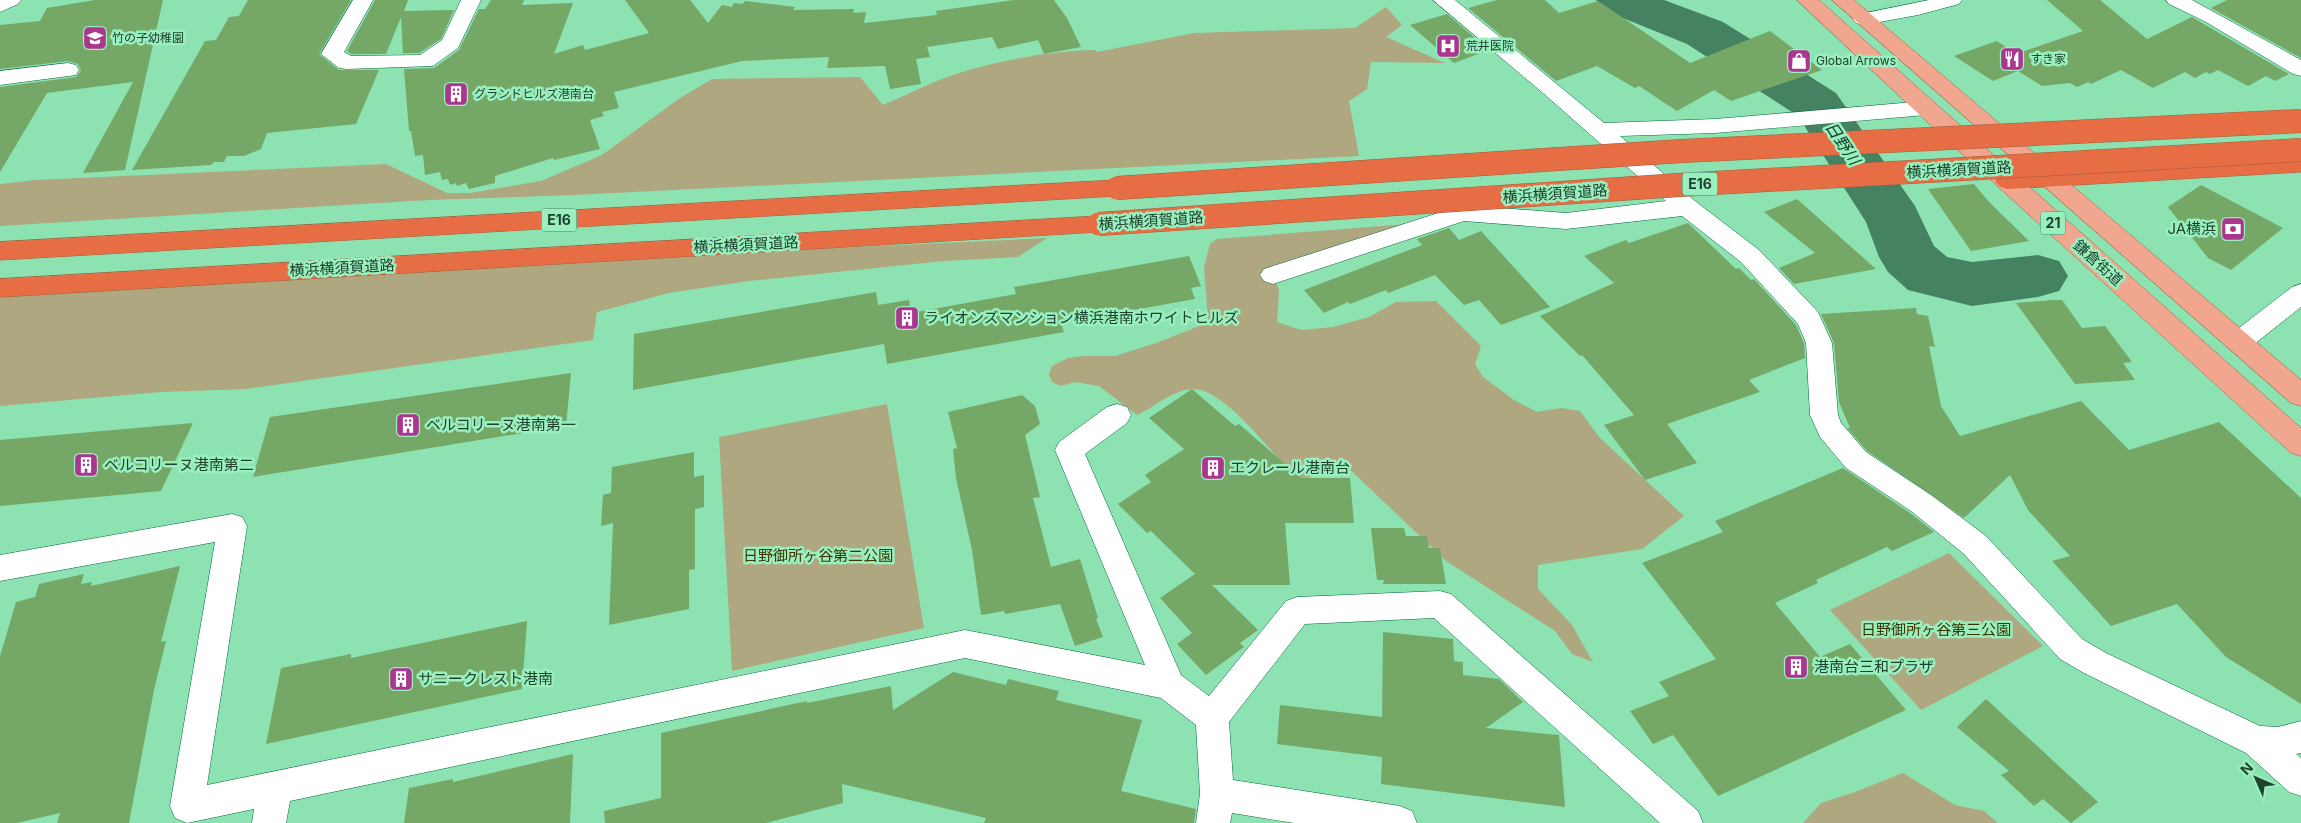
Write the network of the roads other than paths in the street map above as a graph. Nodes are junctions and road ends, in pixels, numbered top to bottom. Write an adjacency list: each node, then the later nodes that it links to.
1 (11, 0): 9 (street)
2 (363, 0): 3 (street)
3 (472, 0)
4 (1443, 0): 19 (street)
5 (1807, 0): 14 (main road, 鎌倉街道 / 21)
6 (1842, 0): 10 (main road, 21)
7 (1952, 0): 10 (street)
8 (2176, 0): 11 (street)
9 (0, 6)
10 (1863, 18): 17 (main road, 21)
11 (2301, 69)
12 (68, 70): 13 (street)
13 (0, 78)
14 (1926, 108): 18 (main road, 鎌倉街道 / 21); 19 (street)
15 (2301, 110): 17 (highway)
16 (2301, 121): 25 (highway, E16, bridge)
17 (1989, 125): 18 (highway); 22 (main road, 21)
18 (1947, 128): 23 (main road, 鎌倉街道 / 21)
19 (1600, 130): 24 (street)
20 (2301, 150): 27 (highway, 横浜横須賀道路 / E16, bridge)
21 (2301, 164): 22 (highway)
22 (2048, 177): 23 (highway); 29 (main road, 21)
23 (2007, 182): 32 (main road, 鎌倉街道 / 21)
24 (1687, 207): 26 (street); 37 (street)
25 (0, 251)
26 (1273, 275)
27 (0, 288)
28 (2301, 293): 29 (street)
29 (2239, 342): 30 (main road, 21)
30 (2301, 396)
31 (1117, 415): 34 (street)
32 (2301, 445)
33 (0, 569): 39 (street)
34 (1169, 684): 35 (street); 39 (street)
35 (1212, 718): 40 (street); 43 (street)
36 (2301, 737): 37 (street)
37 (2258, 742): 38 (street)
38 (2301, 780)
39 (275, 789): 41 (street)
40 (1215, 808): 42 (street)
41 (269, 823)
42 (1400, 823)
43 (1686, 823)

